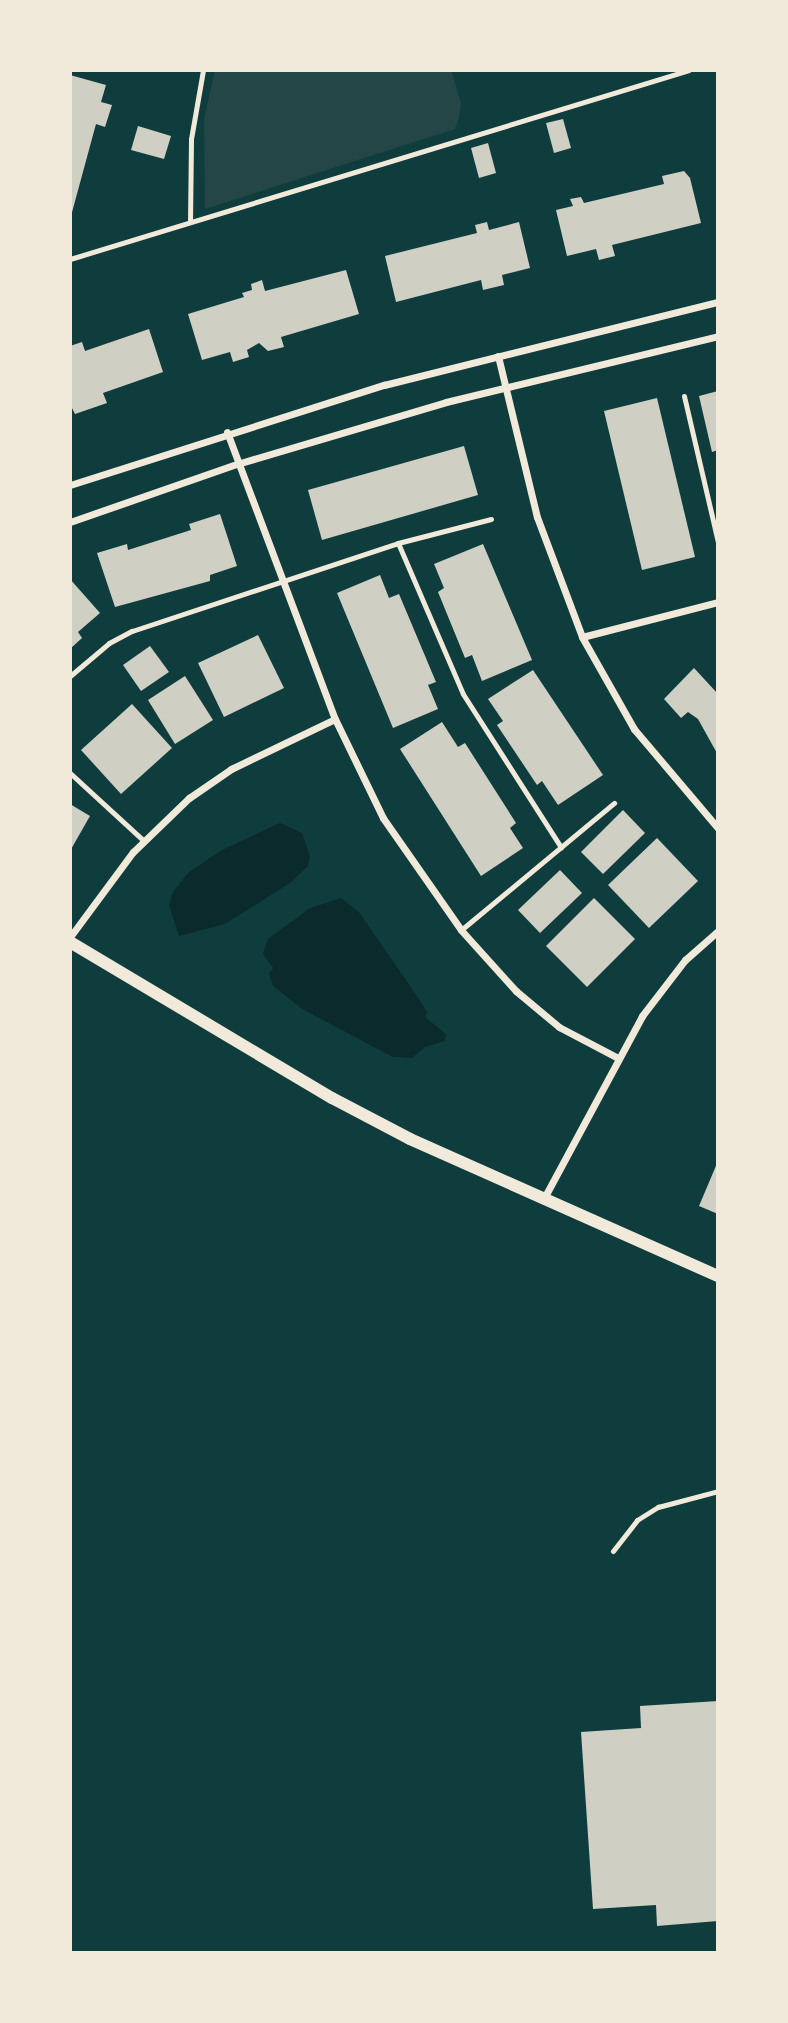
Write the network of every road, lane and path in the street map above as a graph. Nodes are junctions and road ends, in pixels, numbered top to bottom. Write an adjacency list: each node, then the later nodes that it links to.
1 (203, 70): 3 (lane)
2 (689, 70): 3 (lane)
3 (190, 222): 4 (lane)
4 (70, 258)
5 (718, 302): 7 (street)
6 (718, 336): 8 (street)
7 (498, 356): 8 (street); 10 (street)
8 (505, 388): 11 (street); 19 (street)
9 (684, 396): 15 (lane)
10 (227, 432): 11 (street); 12 (street)
11 (237, 464): 14 (street); 17 (street)
12 (70, 485)
13 (491, 519): 16 (lane)
14 (70, 522)
15 (718, 542)
16 (398, 543): 17 (lane); 26 (lane)
17 (279, 580): 20 (lane); 21 (street)
18 (718, 602): 19 (street)
19 (582, 637): 24 (street)
20 (70, 676)
21 (335, 719): 25 (street); 27 (street)
22 (70, 773): 25 (lane)
23 (614, 803): 26 (lane)
24 (718, 828)
25 (144, 841): 29 (street)
26 (561, 847): 27 (lane)
27 (461, 930): 30 (street)
28 (718, 931): 30 (street)
29 (70, 940): 31 (street)
30 (618, 1058): 31 (street)
31 (543, 1200): 32 (street)
32 (718, 1276)
33 (718, 1491): 34 (lane)
34 (613, 1551)

